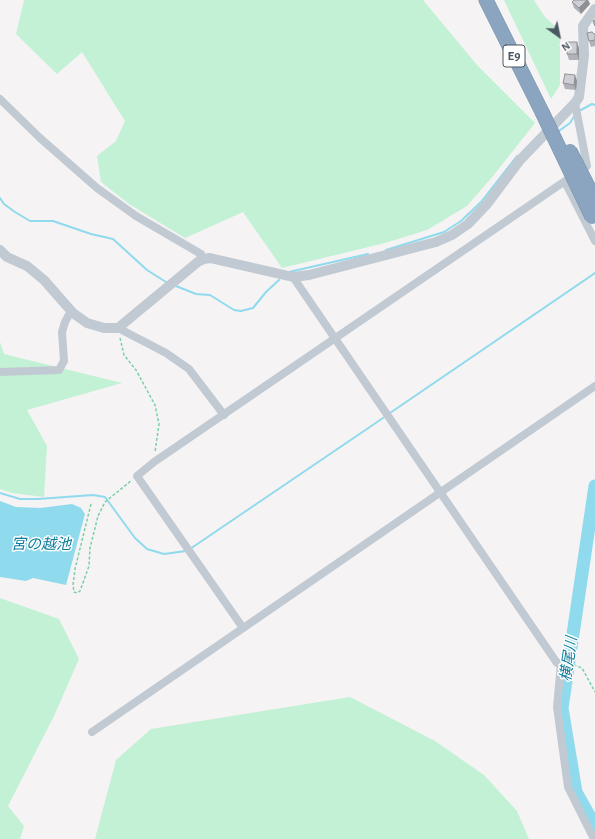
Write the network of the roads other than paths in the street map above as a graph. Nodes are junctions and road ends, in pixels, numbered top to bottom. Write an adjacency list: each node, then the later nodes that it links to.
1 (486, 0): 6 (highway, E9)
2 (496, 0): 6 (highway, E9)
3 (595, 9): 5 (street)
4 (0, 99): 12 (street)
5 (576, 105): 7 (street); 13 (street)
6 (545, 110): 8 (highway, E9, bridge); 9 (highway, E9, bridge)
7 (565, 182): 10 (street); 16 (street)
8 (595, 200)
9 (594, 221)
10 (595, 241)
11 (0, 250): 14 (street)
12 (204, 259): 13 (street); 15 (street)
13 (292, 277): 16 (street)
14 (71, 311): 15 (street); 17 (street)
15 (118, 328): 19 (street)
16 (335, 339): 19 (street); 20 (street)
17 (0, 372)
18 (595, 386): 20 (street)
19 (224, 415): 21 (street)
20 (440, 492): 21 (street); 23 (street)
21 (243, 628): 22 (street)
22 (92, 732)
23 (594, 839)

